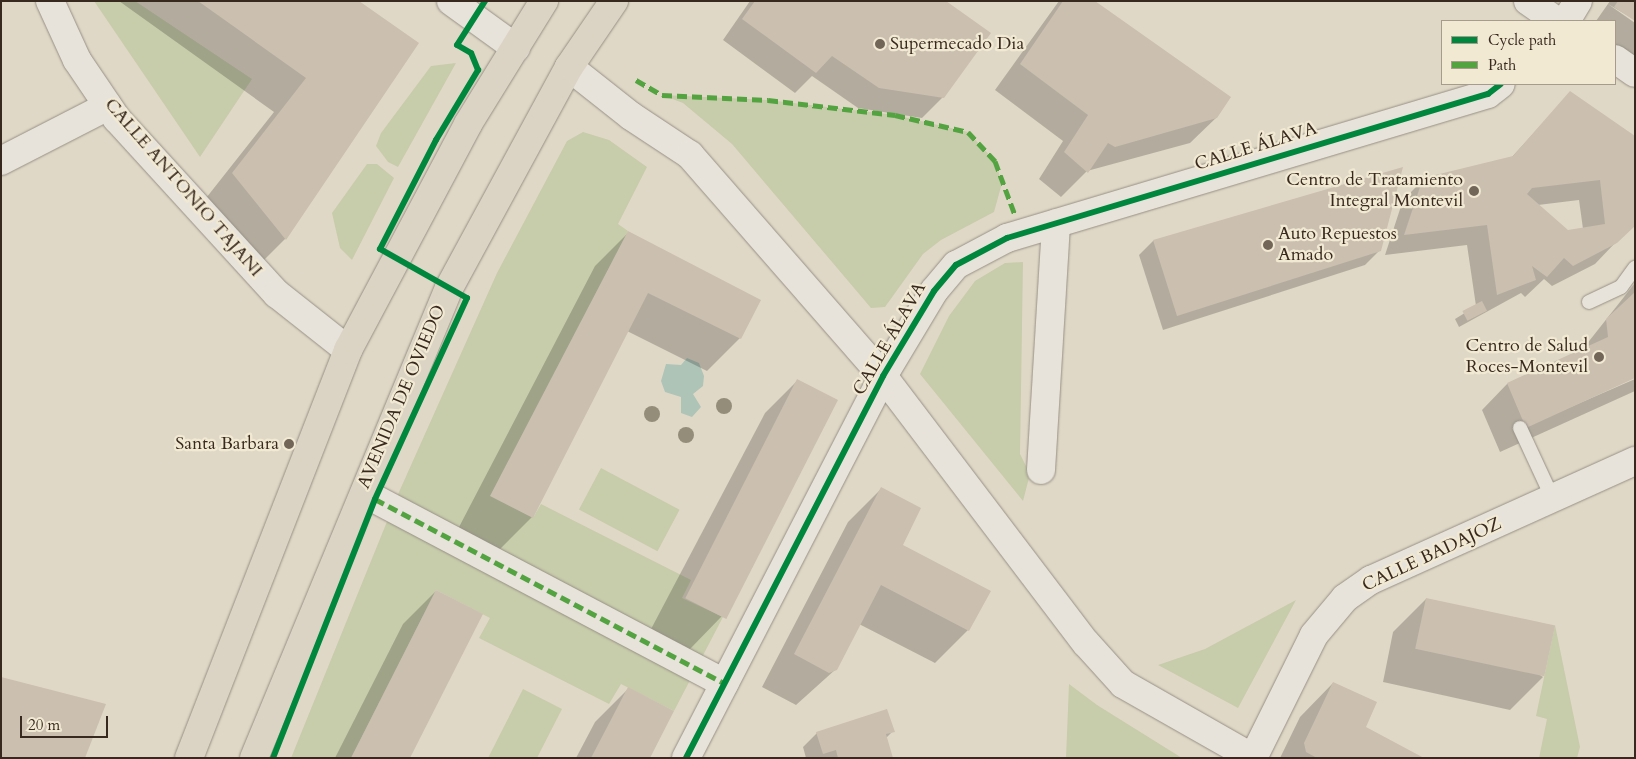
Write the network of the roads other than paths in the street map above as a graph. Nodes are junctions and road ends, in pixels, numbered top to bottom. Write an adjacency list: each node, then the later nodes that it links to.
1 (50, 1): 14 (street, CALLE ANTONIO TAJANI)
2 (451, 1): 9 (street)
3 (544, 1): 9 (main road)
4 (614, 1): 11 (main road, AVENIDA DE OVIEDO)
5 (1528, 1): 7 (street)
6 (1578, 1): 8 (street)
7 (1556, 20)
8 (1567, 20)
9 (516, 48): 19 (main road)
10 (1616, 60): 12 (street)
11 (569, 67): 20 (street); 28 (main road, AVENIDA DE OVIEDO)
12 (1635, 73)
13 (1500, 85): 16 (street, CALLE ÁLAVA)
14 (108, 106): 15 (street); 19 (street, CALLE ANTONIO TAJANI)
15 (1, 161)
16 (1056, 223): 20 (street, CALLE ÁLAVA); 23 (street)
17 (1635, 268): 18 (lane)
18 (1590, 302)
19 (348, 350): 27 (main road)
20 (883, 376): 26 (street, CALLE ÁLAVA); 30 (street)
21 (1520, 428): 24 (lane)
22 (1635, 462): 24 (street, CALLE BADAJOZ)
23 (1041, 470)
24 (1553, 498): 30 (street, CALLE BADAJOZ)
25 (375, 499): 26 (street)
26 (724, 683): 29 (street, CALLE ÁLAVA)
27 (189, 758)
28 (254, 758)
29 (686, 758)
30 (1253, 758)

